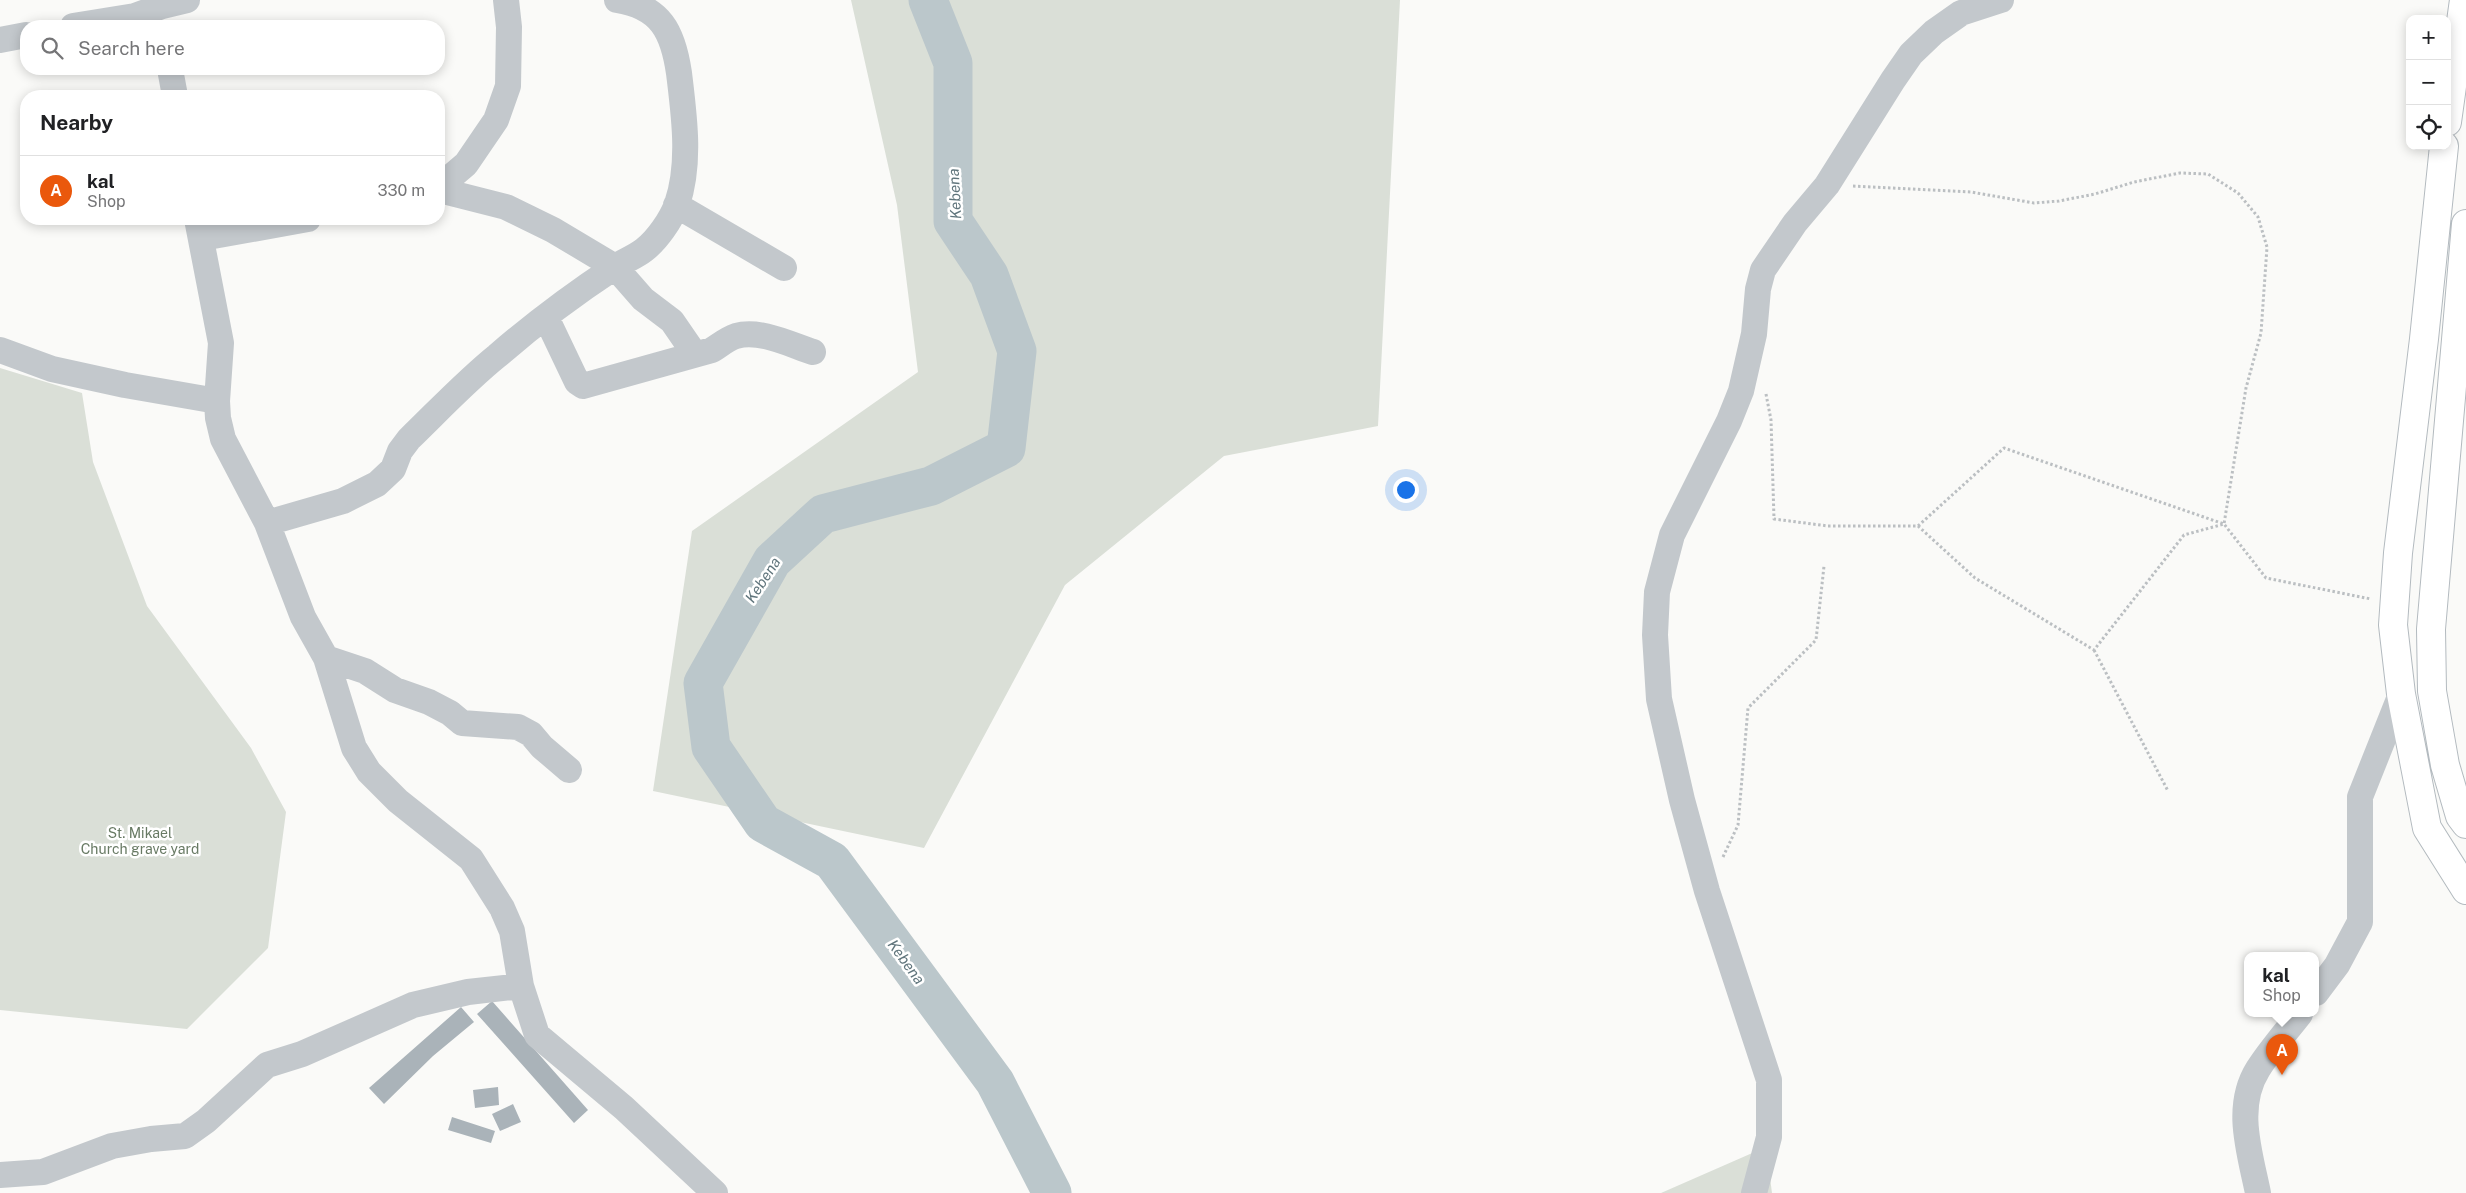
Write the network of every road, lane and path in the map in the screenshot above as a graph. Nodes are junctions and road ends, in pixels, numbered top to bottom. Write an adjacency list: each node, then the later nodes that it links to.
1 (187, 0): 6 (street)
2 (506, 0): 14 (street)
3 (2001, 0): 15 (street)
4 (2464, 0): 12 (main road)
5 (628, 1): 17 (street)
6 (163, 11): 7 (street)
7 (110, 20)
8 (20, 36): 9 (street)
9 (0, 40)
10 (171, 75): 11 (street)
11 (173, 90)
12 (2449, 105)
13 (2444, 150): 33 (main road)
14 (445, 183)
15 (1827, 185): 30 (path); 47 (street)
16 (445, 190): 21 (street)
17 (676, 205): 21 (street); 22 (street)
18 (2466, 224): 39 (main road)
19 (235, 225): 20 (street)
20 (199, 228): 28 (street)
21 (615, 267): 23 (street); 26 (street)
22 (784, 268)
23 (546, 318): 26 (street); 29 (street)
24 (0, 350): 28 (street)
25 (813, 352): 26 (street)
26 (694, 353)
27 (1765, 392): 31 (path)
28 (217, 401): 29 (street)
29 (267, 523): 35 (street)
30 (2224, 524): 31 (path); 33 (path); 34 (path)
31 (1918, 526): 34 (path)
32 (1824, 566): 40 (path)
33 (2393, 604): 36 (main road)
34 (2094, 650): 38 (path)
35 (326, 658): 37 (street); 42 (street)
36 (2401, 694): 41 (main road); 43 (street)
37 (569, 770)
38 (2168, 791)
39 (2466, 824)
40 (1722, 858)
41 (2466, 890)
42 (521, 986): 45 (street); 46 (street)
43 (2319, 989)
44 (2298, 1017): 48 (street)
45 (0, 1175)
46 (715, 1193)
47 (1754, 1193)
48 (2258, 1193)

